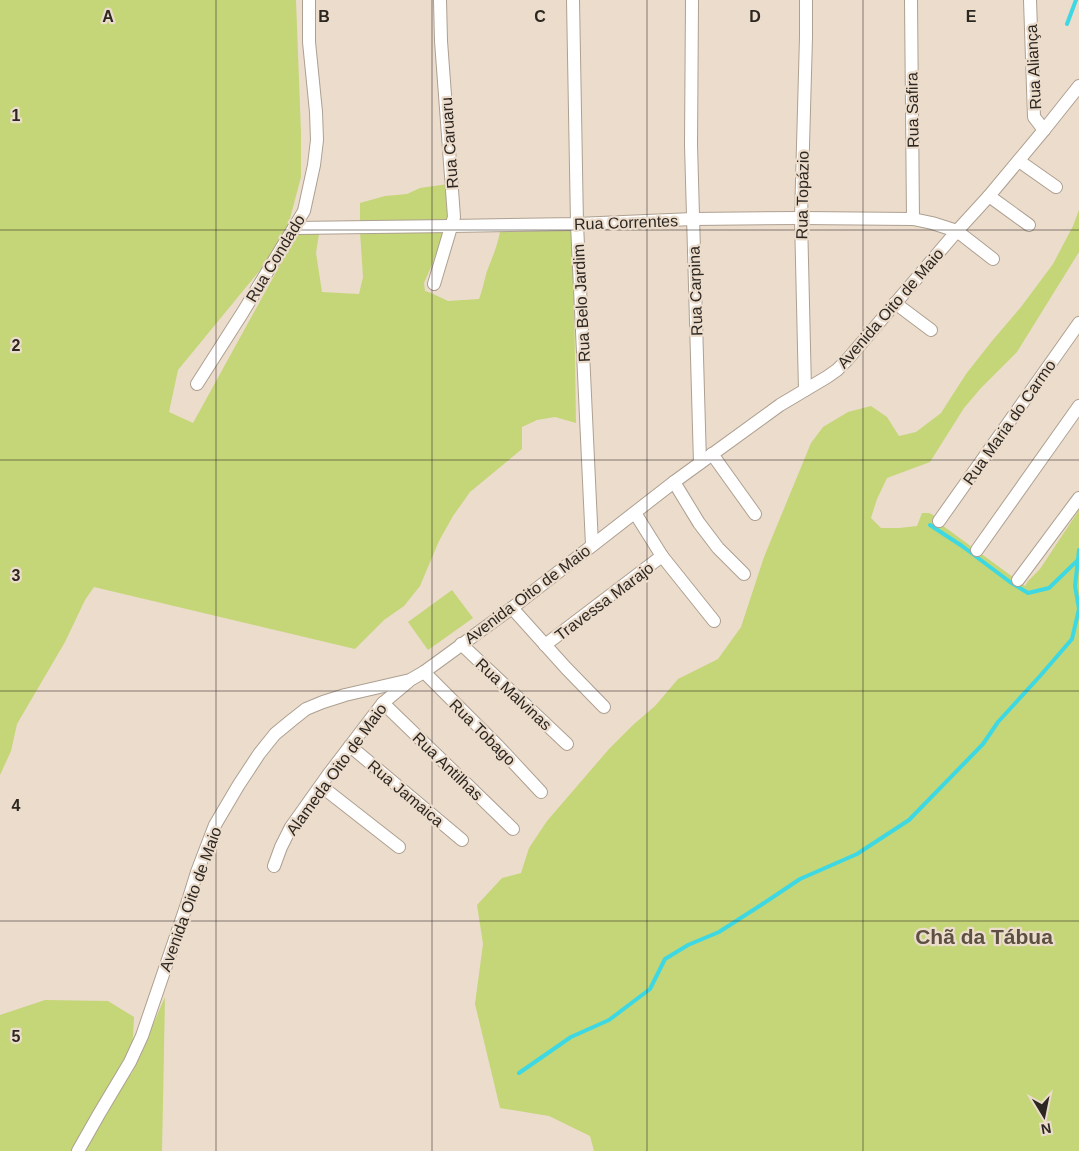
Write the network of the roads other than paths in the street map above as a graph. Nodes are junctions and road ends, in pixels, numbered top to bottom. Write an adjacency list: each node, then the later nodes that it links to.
1 (309, 0): 19 (street, Rua Condado)
2 (440, 0): 18 (street, Rua Caruaru)
3 (573, 0): 16 (street, Rua Belo Jardim)
4 (692, 0): 14 (street, Rua Carpina)
5 (806, 0): 13 (street, Rua Topázio)
6 (911, 0): 15 (street, Rua Safira)
7 (1030, 0): 9 (street, Rua Aliança)
8 (1079, 86): 9 (street, Avenida Oito de Maio)
9 (1044, 130): 10 (street, Avenida Oito de Maio)
10 (1019, 161): 11 (street); 12 (street, Avenida Oito de Maio)
11 (1056, 187)
12 (990, 196): 17 (street); 20 (street, Avenida Oito de Maio)
13 (801, 218): 14 (street, Rua Correntes); 15 (street, Rua Correntes); 27 (street, Rua Topázio)
14 (693, 219): 16 (street, Rua Correntes); 30 (street, Rua Carpina)
15 (913, 219): 20 (street, Rua Correntes)
16 (577, 224): 18 (street, Rua Correntes); 36 (street, Rua Belo Jardim)
17 (1030, 225)
18 (451, 226): 19 (street, Rua Correntes); 22 (street, Rua Caruaru)
19 (294, 228): 26 (street, Rua Condado)
20 (957, 231): 21 (street); 23 (street, Avenida Oito de Maio)
21 (993, 259)
22 (434, 284)
23 (896, 303): 25 (street); 27 (street, Avenida Oito de Maio)
24 (1079, 323): 35 (street, Rua Maria do Carmo)
25 (931, 330)
26 (197, 384)
27 (805, 390): 29 (street, Avenida Oito de Maio)
28 (1079, 406): 37 (street)
29 (712, 454): 30 (street, Avenida Oito de Maio); 34 (street)
30 (700, 463): 31 (street, Avenida Oito de Maio)
31 (674, 482): 33 (street, Avenida Oito de Maio); 39 (street)
32 (1079, 498): 40 (street)
33 (635, 512): 36 (street, Avenida Oito de Maio); 38 (street)
34 (755, 514)
35 (939, 521)
36 (592, 545): 41 (street, Avenida Oito de Maio)
37 (977, 550)
38 (662, 556): 42 (street); 44 (street, Travessa Marajo)
39 (744, 574)
40 (1018, 580)
41 (512, 608): 43 (street, Avenida Oito de Maio); 44 (street)
42 (714, 620)
43 (461, 644): 45 (street, Avenida Oito de Maio); 49 (street, Rua Malvinas)
44 (545, 645): 48 (street)
45 (424, 672): 46 (street, Avenida Oito de Maio); 52 (street, Rua Tobago)
46 (410, 680): 47 (street, Alameda Oito de Maio); 57 (street, Avenida Oito de Maio)
47 (383, 703): 50 (street, Alameda Oito de Maio); 53 (street, Rua Antilhas)
48 (604, 707)
49 (567, 744)
50 (350, 746): 51 (street, Alameda Oito de Maio); 54 (street, Rua Jamaica)
51 (321, 786): 55 (street); 56 (street, Alameda Oito de Maio)
52 (542, 792)
53 (513, 829)
54 (462, 840)
55 (399, 847)
56 (274, 866)
57 (78, 1151)

